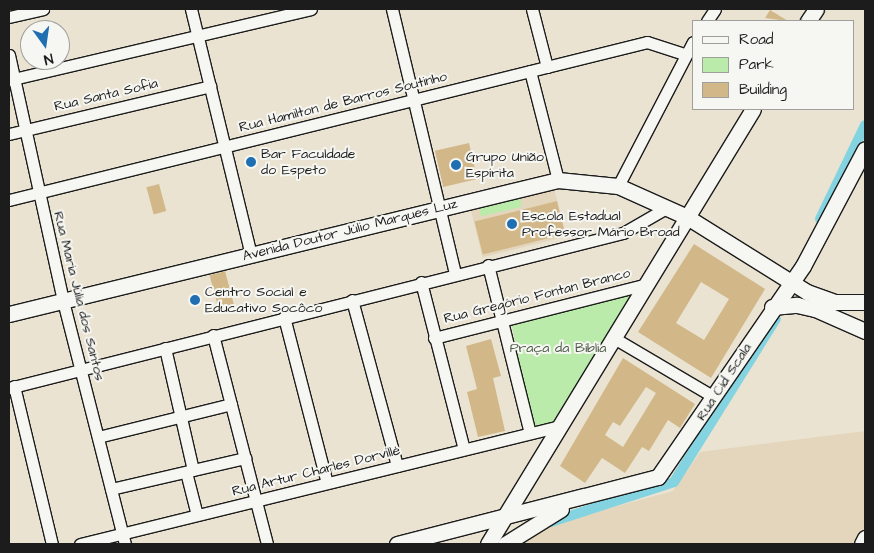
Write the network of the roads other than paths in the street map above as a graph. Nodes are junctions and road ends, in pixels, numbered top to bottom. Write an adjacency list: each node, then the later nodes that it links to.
1 (42, 9): 8 (street)
2 (190, 9): 11 (street)
3 (311, 9): 11 (street)
4 (392, 9): 19 (street)
5 (532, 9): 15 (street)
6 (715, 9): 9 (street)
7 (816, 9): 10 (street)
8 (9, 18)
9 (708, 20)
10 (809, 20)
11 (197, 37): 17 (street); 18 (street)
12 (692, 43): 13 (street)
13 (684, 54): 15 (street, Rua Hamilton de Barros Soutinho); 26 (street)
14 (9, 55): 17 (street, Rua Maria Júlia dos Santos)
15 (547, 67): 16 (street, Rua Hamilton de Barros Soutinho)
16 (530, 71): 19 (street, Rua Hamilton de Barros Soutinho); 25 (street)
17 (11, 79): 21 (street, Rua Maria Júlia dos Santos)
18 (210, 86): 21 (street, Rua Santa Sofia); 23 (street)
19 (416, 99): 23 (street, Rua Hamilton de Barros Soutinho); 30 (street)
20 (752, 110): 32 (street)
21 (25, 130): 22 (street, Rua Santa Sofia); 27 (street, Rua Maria Júlia dos Santos)
22 (9, 134)
23 (224, 147): 27 (street, Rua Hamilton de Barros Soutinho); 34 (street)
24 (865, 149): 38 (street, Rua Cid Scala)
25 (558, 180): 26 (street, Avenida Doutor Júlio Marques Luz); 30 (street, Avenida Doutor Júlio Marques Luz)
26 (618, 186): 28 (street, Avenida Doutor Júlio Marques Luz)
27 (39, 193): 29 (street, Rua Hamilton de Barros Soutinho); 41 (street, Rua Maria Júlia dos Santos)
28 (643, 197): 31 (street, Avenida Doutor Júlio Marques Luz); 33 (street)
29 (9, 200)
30 (440, 207): 34 (street, Avenida Doutor Júlio Marques Luz); 36 (street)
31 (668, 207): 32 (street, Avenida Doutor Júlio Marques Luz); 33 (street)
32 (687, 217): 38 (street, Avenida Doutor Júlio Marques Luz); 39 (street)
33 (648, 220): 35 (street)
34 (251, 255): 41 (street, Avenida Doutor Júlio Marques Luz)
35 (488, 265): 36 (street); 46 (street)
36 (455, 273): 37 (street)
37 (421, 282): 40 (street); 49 (street)
38 (790, 282): 42 (street, Avenida Doutor Júlio Marques Luz); 43 (street, Rua Cid Scala)
39 (647, 284): 46 (street, Rua Gregório Fontan Branco); 50 (street)
40 (352, 300): 45 (street); 62 (street)
41 (63, 301): 44 (street, Avenida Doutor Júlio Marques Luz); 52 (street, Rua Maria Júlia dos Santos)
42 (865, 302)
43 (772, 307): 47 (street); 54 (street, Rua Cid Scala)
44 (9, 314)
45 (284, 317): 48 (street); 64 (street)
46 (501, 319): 49 (street, Rua Gregório Fontan Branco); 58 (street)
47 (865, 331)
48 (213, 335): 51 (street); 55 (street)
49 (434, 338): 60 (street)
50 (614, 338): 54 (street); 57 (street)
51 (164, 348): 52 (street); 56 (street)
52 (81, 369): 53 (street); 59 (street, Rua Maria Júlia dos Santos)
53 (11, 387): 73 (street)
54 (714, 397): 66 (street, Rua Cid Scala)
55 (231, 404): 56 (street); 61 (street)
56 (180, 416): 59 (street); 63 (street)
57 (560, 426): 58 (street, Rua Artur Charles Dorvillé); 69 (street)
58 (530, 433): 60 (street, Rua Artur Charles Dorvillé)
59 (98, 437): 65 (street, Rua Maria Júlia dos Santos)
60 (464, 449): 62 (street, Rua Artur Charles Dorvillé)
61 (245, 458): 63 (street); 67 (street)
62 (397, 466): 64 (street, Rua Artur Charles Dorvillé)
63 (190, 471): 65 (street); 68 (street)
64 (327, 483): 67 (street, Rua Artur Charles Dorvillé)
65 (111, 489): 71 (street, Rua Maria Júlia dos Santos)
66 (583, 498): 69 (street, Rua Cid Scala); 77 (street)
67 (256, 501): 68 (street, Rua Artur Charles Dorvillé); 75 (street)
68 (197, 515): 71 (street, Rua Artur Charles Dorvillé)
69 (506, 516): 72 (street, Rua Cid Scala); 76 (street)
70 (865, 538): 78 (street)
71 (124, 539): 74 (street, Rua Artur Charles Dorvillé)
72 (406, 543)
73 (52, 544)
74 (80, 544)
75 (267, 544)
76 (488, 544)
77 (505, 544)
78 (862, 544)

